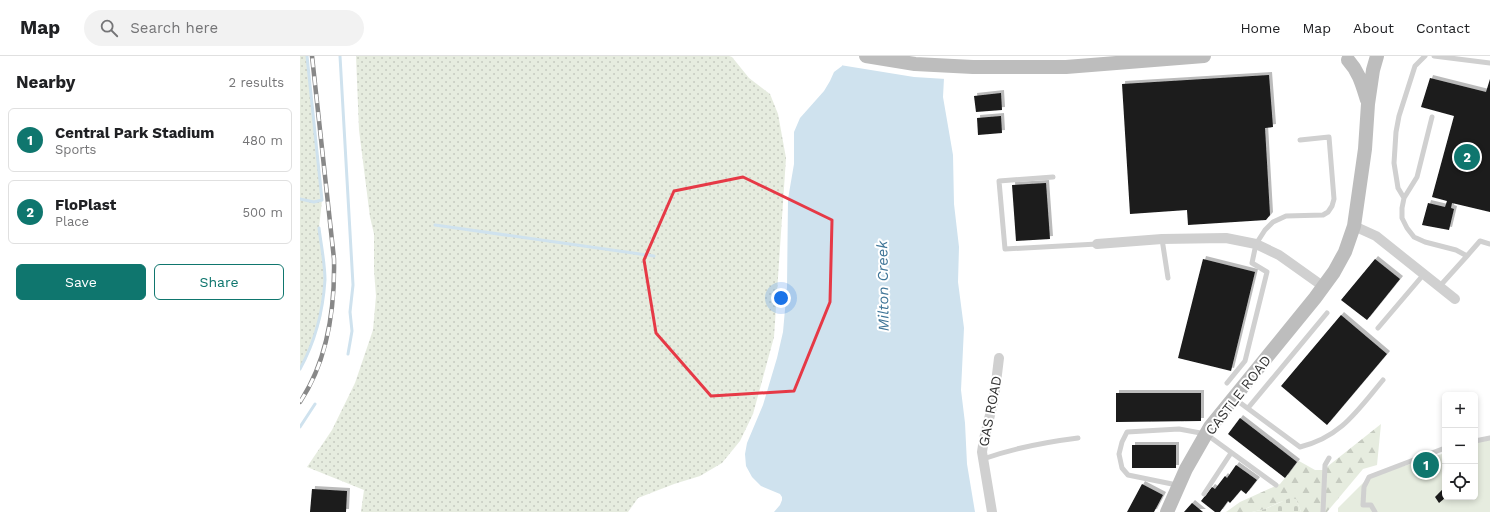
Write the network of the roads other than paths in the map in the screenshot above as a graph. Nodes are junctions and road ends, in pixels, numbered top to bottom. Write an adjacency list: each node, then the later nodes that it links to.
1 (866, 56): 2 (main road)
2 (1204, 56)
3 (1376, 56): 6 (main road); 8 (main road, CASTLE ROAD)
4 (1425, 56): 12 (lane)
5 (1434, 56): 7 (lane)
6 (1345, 58): 8 (main road, CASTLE ROAD)
7 (1490, 63)
8 (1368, 104): 13 (main road, CASTLE ROAD)
9 (1432, 117): 12 (lane)
10 (1300, 140): 16 (lane)
11 (1053, 177): 15 (lane)
12 (1404, 198): 18 (lane)
13 (1354, 226): 19 (street); 21 (main road, CASTLE ROAD)
14 (1162, 239): 15 (street); 16 (street); 20 (lane)
15 (1097, 244)
16 (1256, 244): 21 (street); 28 (lane)
17 (1490, 244): 18 (lane)
18 (1467, 256): 22 (lane)
19 (1424, 274): 22 (street); 25 (lane)
20 (1168, 278)
21 (1324, 287): 29 (main road, CASTLE ROAD)
22 (1439, 287): 23 (street)
23 (1455, 299)
24 (1327, 313): 30 (lane)
25 (1378, 328)
26 (999, 358): 38 (street, GAS ROAD)
27 (1383, 380): 30 (lane)
28 (1227, 383)
29 (1235, 398): 30 (lane); 31 (main road, CASTLE ROAD)
30 (1248, 408)
31 (1206, 434): 36 (lane); 39 (main road, CASTLE ROAD); 39 (lane)
32 (1078, 438): 38 (lane)
33 (1490, 438): 34 (lane)
34 (1478, 440)
35 (1442, 449): 45 (lane)
36 (1231, 452): 40 (lane); 41 (lane)
37 (1329, 458): 44 (lane)
38 (983, 459): 42 (street, GAS ROAD)
39 (1178, 485): 43 (main road, CASTLE ROAD)
40 (1276, 485)
41 (1204, 494)
42 (992, 512)
43 (1167, 512)
44 (1323, 512)
45 (1376, 512)

